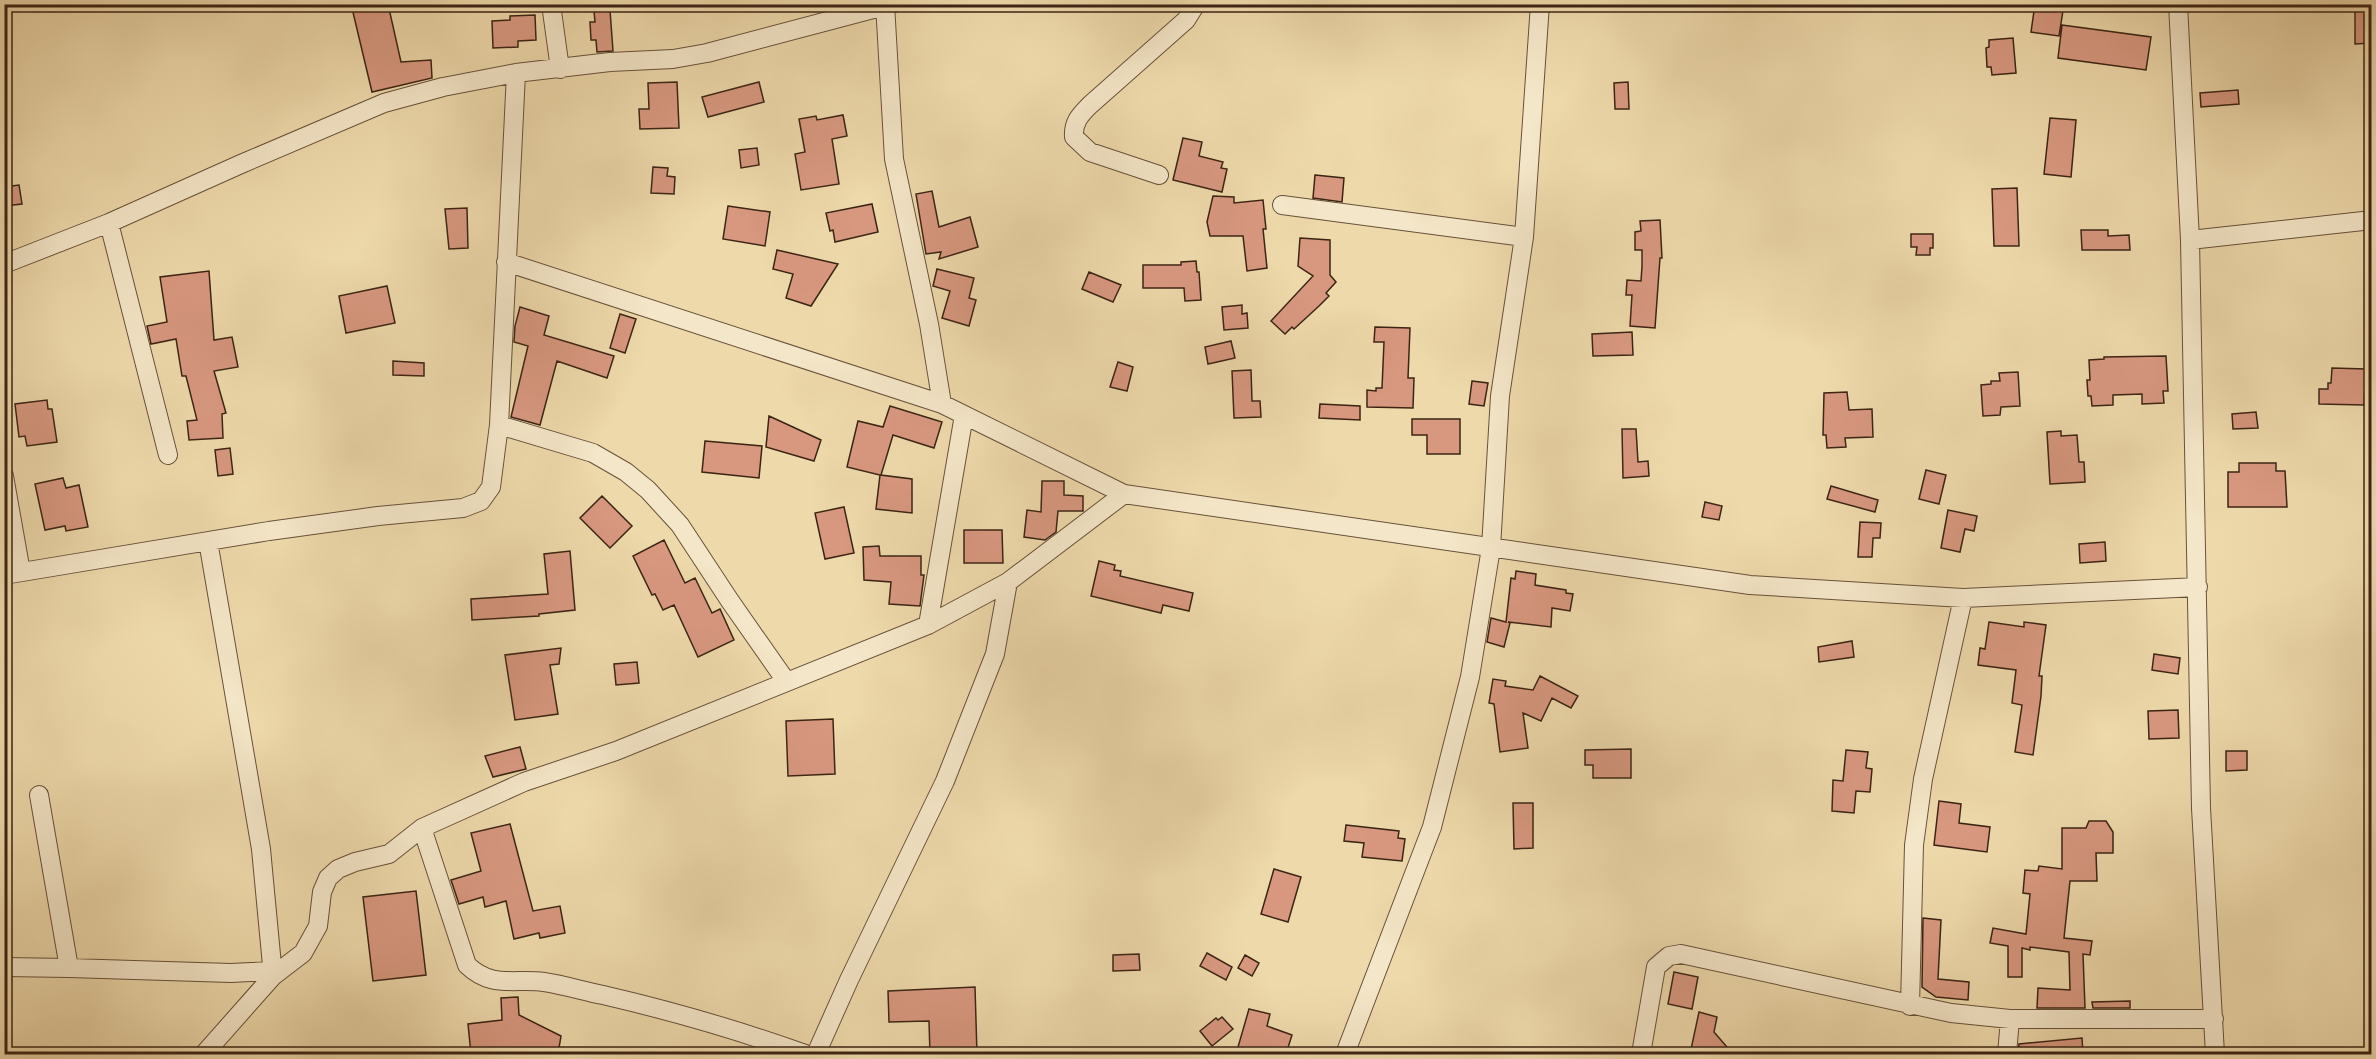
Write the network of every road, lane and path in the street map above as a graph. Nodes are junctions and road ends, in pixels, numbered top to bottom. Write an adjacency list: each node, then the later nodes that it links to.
1 (551, 4): 6 (street)
2 (1196, 4): 8 (street)
3 (1540, 4): 12 (street)
4 (2178, 4): 13 (street)
5 (888, 5): 6 (street); 16 (street)
6 (560, 69): 7 (street)
7 (516, 74): 11 (street); 14 (street)
8 (1159, 175)
9 (1282, 205): 12 (street)
10 (2372, 220): 13 (street)
11 (109, 223): 15 (street); 19 (street)
12 (1524, 237): 23 (street)
13 (2190, 240): 26 (street)
14 (506, 262): 16 (street); 18 (street)
15 (4, 264)
16 (942, 404): 17 (street)
17 (964, 415): 21 (street); 28 (street)
18 (499, 425): 22 (street); 29 (street)
19 (168, 455)
20 (4, 476): 24 (street)
21 (1124, 494): 23 (street); 25 (street)
22 (208, 541): 24 (street); 34 (street)
23 (1491, 548): 27 (street); 41 (street)
24 (13, 574)
25 (1008, 582): 28 (street); 40 (street)
26 (2198, 587): 27 (street); 37 (street)
27 (1963, 598): 35 (street)
28 (928, 625): 29 (street)
29 (786, 681): 31 (street)
30 (39, 795): 33 (street)
31 (422, 828): 34 (street); 39 (street)
32 (4, 967): 33 (street)
33 (69, 968): 34 (street)
34 (272, 974): 38 (street)
35 (1910, 1006): 36 (street); 42 (street)
36 (2010, 1019): 37 (street); 43 (street)
37 (2214, 1019): 44 (street)
38 (210, 1053)
39 (805, 1054)
40 (816, 1054)
41 (1345, 1054)
42 (1641, 1054)
43 (2007, 1054)
44 (2215, 1054)

